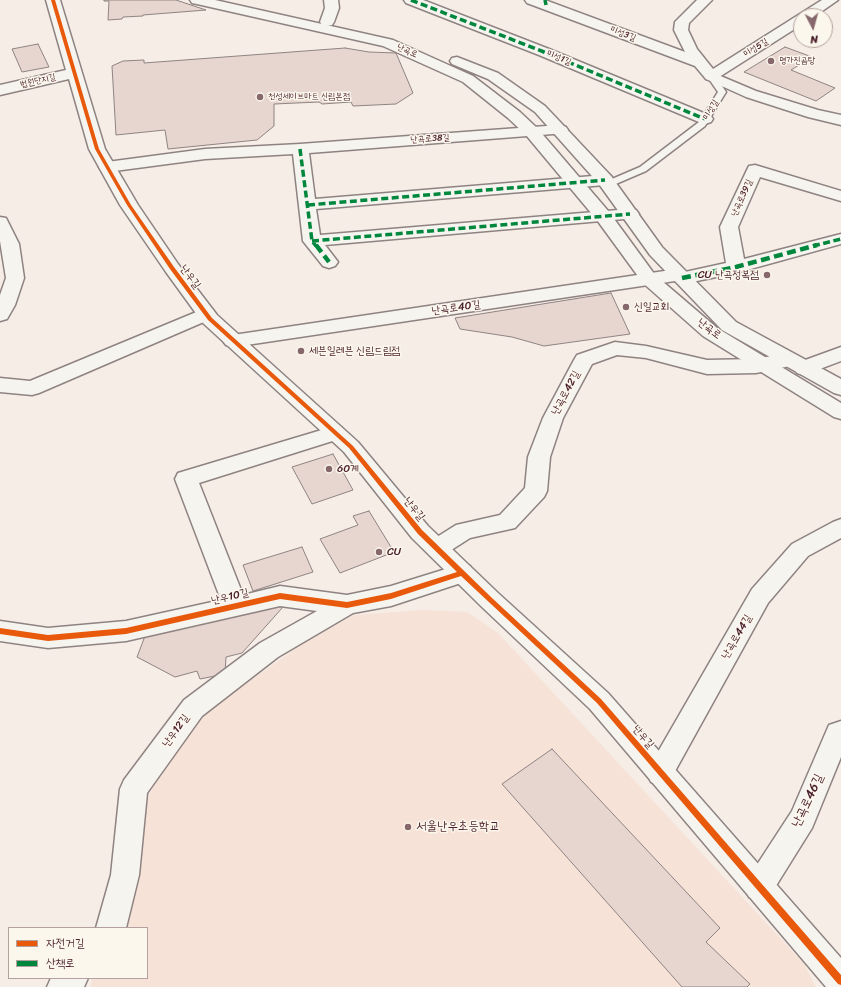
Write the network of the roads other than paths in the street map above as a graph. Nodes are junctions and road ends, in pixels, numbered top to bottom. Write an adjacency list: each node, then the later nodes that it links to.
1 (53, 0): 14 (street, 난우길)
2 (197, 0): 20 (street, 난곡로)
3 (229, 0): 11 (street, 난곡로)
4 (331, 0): 11 (street)
5 (411, 0): 17 (street, 미성1길)
6 (532, 0): 9 (street, 미성3길)
7 (705, 0): 13 (street, 미성3길)
8 (831, 0): 10 (street)
9 (545, 2): 13 (street, 미성3길)
10 (818, 8)
11 (327, 22): 19 (street, 난곡로)
12 (793, 24): 15 (street, 미성5길)
13 (700, 63): 15 (street, 미성3길)
14 (75, 73): 16 (street, 법원단지길); 22 (street, 난우길)
15 (711, 76): 17 (lane, 미성길); 18 (street)
16 (0, 90)
17 (705, 119): 24 (lane, 미성길)
18 (841, 120)
19 (560, 130): 20 (street, 난곡로38길); 24 (street, 난곡로)
20 (532, 132): 21 (street, 난곡로38길); 23 (street, 난곡로)
21 (300, 149): 22 (street, 난곡로38길); 26 (street)
22 (107, 167): 36 (street, 난우길)
23 (576, 182): 24 (street); 26 (street); 28 (street, 난곡로)
24 (606, 182): 27 (street, 난곡로)
25 (841, 196): 33 (street, 난곡로39길)
26 (308, 205): 31 (street)
27 (630, 214): 28 (street); 34 (street, 난곡로)
28 (603, 216): 31 (street); 35 (street, 난곡로)
29 (0, 222): 37 (street)
30 (841, 239): 33 (street)
31 (312, 241): 32 (street)
32 (329, 262)
33 (736, 267): 34 (street)
34 (680, 276): 35 (street, 난곡로40길); 40 (street, 난곡로)
35 (649, 279): 38 (street, 난곡로40길); 41 (street, 난곡로)
36 (206, 314): 38 (street, 난우길); 42 (street)
37 (0, 315)
38 (233, 341): 45 (street, 난우길)
39 (841, 354): 40 (street, 난곡로42길)
40 (796, 364): 41 (street, 난곡로42길); 43 (street, 난곡로)
41 (762, 365): 44 (street, 난곡로); 47 (street, 난곡로42길)
42 (0, 385)
43 (841, 388)
44 (841, 412)
45 (335, 433): 47 (street, 난우길); 50 (street)
46 (841, 528): 53 (street, 난곡로44길)
47 (436, 548): 48 (street, 난우길)
48 (462, 573): 49 (street, 난우10길); 53 (street, 난우길)
49 (347, 605): 50 (street, 난우10길); 55 (street, 난우12길)
50 (235, 606): 51 (street, 난우10길)
51 (0, 631)
52 (840, 731): 54 (street, 난곡로46길)
53 (660, 772): 54 (street, 난우길)
54 (759, 887): 57 (street, 난우길)
55 (112, 927)
56 (72, 979): 58 (street)
57 (841, 981)
58 (62, 987)

